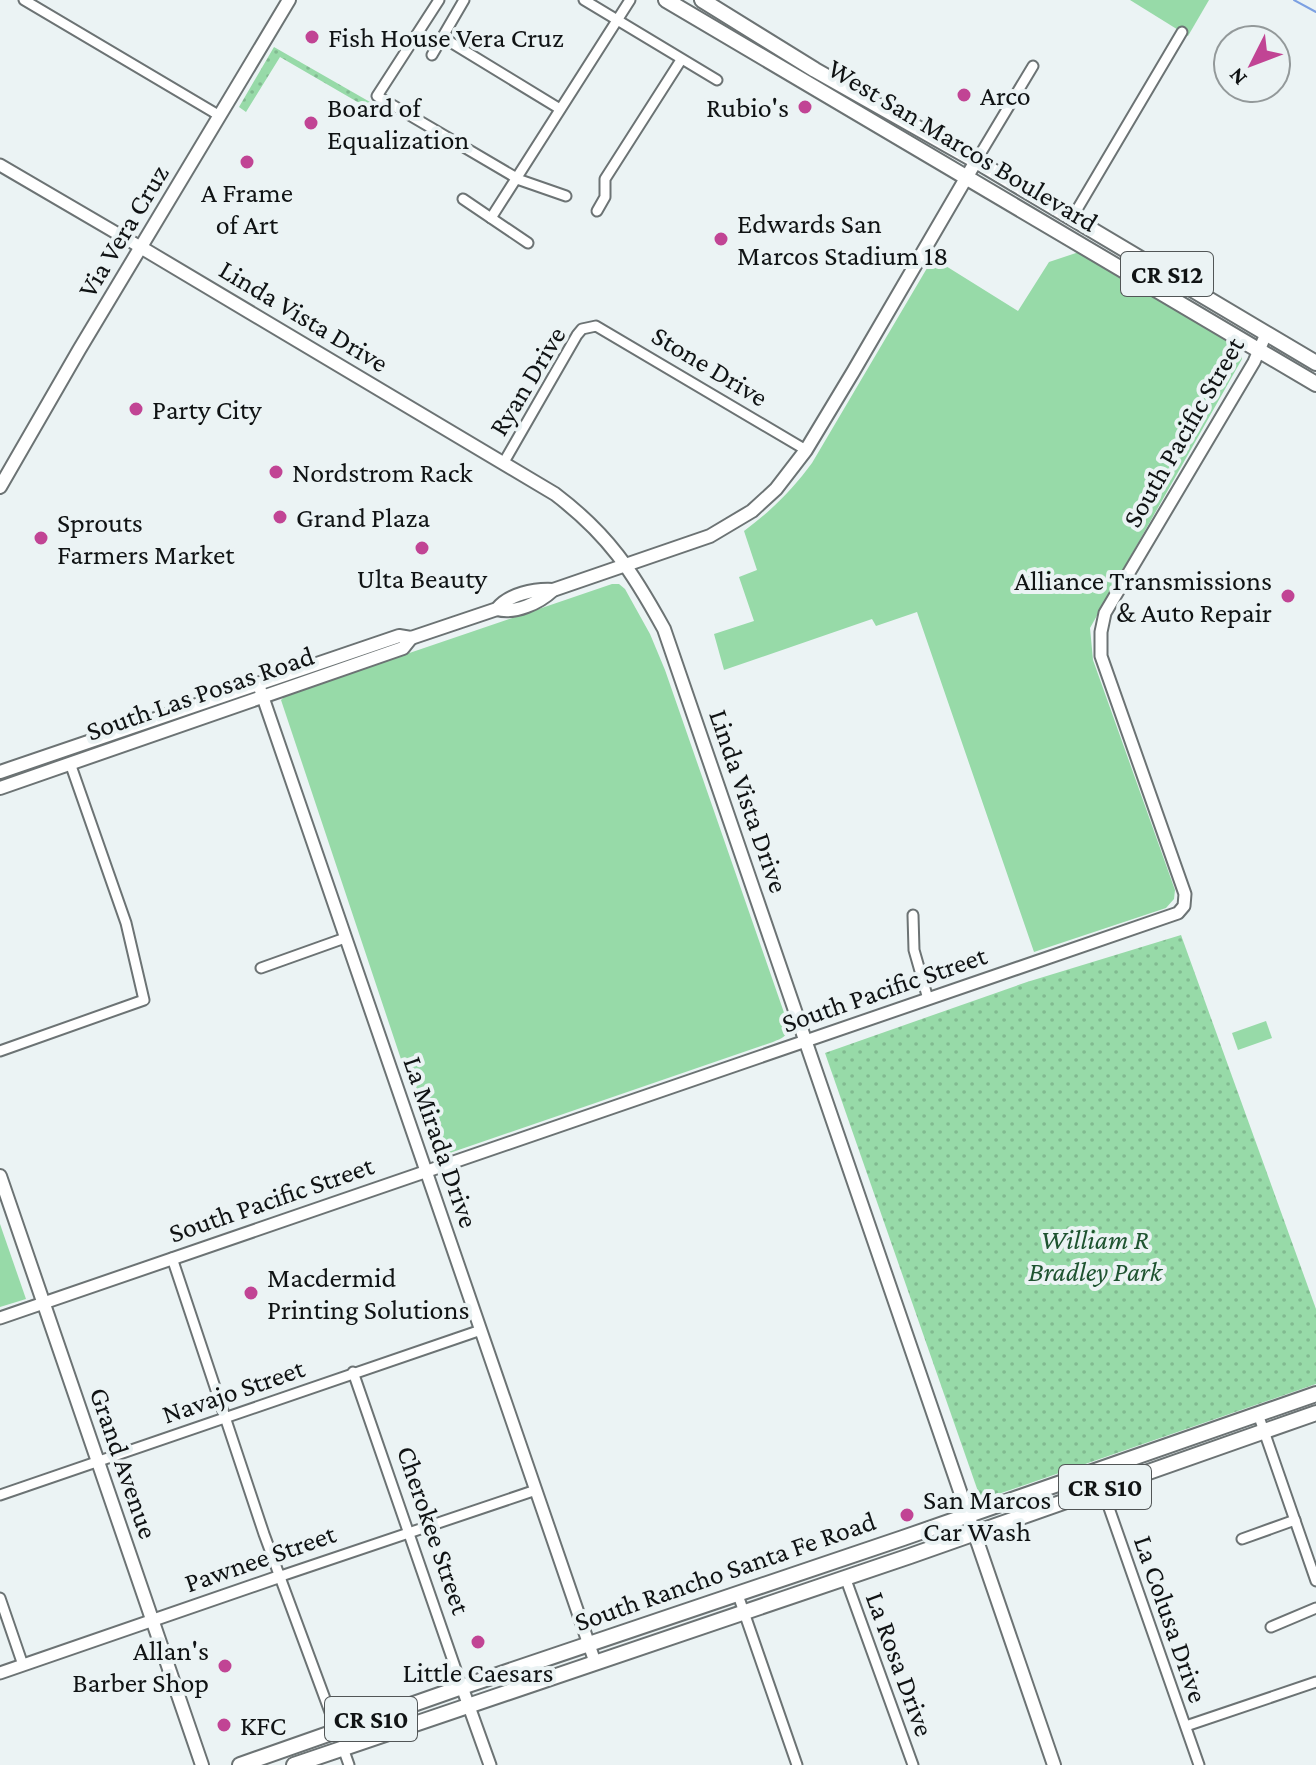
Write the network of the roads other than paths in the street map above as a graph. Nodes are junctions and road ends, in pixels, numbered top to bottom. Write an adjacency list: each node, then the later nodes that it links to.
1 (24, 0): 19 (street)
2 (289, 0): 19 (main road, Via Vera Cruz)
3 (439, 0): 23 (street)
4 (464, 0): 11 (street)
5 (584, 0): 9 (street)
6 (630, 0): 9 (street)
7 (666, 0): 15 (main road, West San Marcos Boulevard / CR S12)
8 (702, 0): 17 (main road, West San Marcos Boulevard / CR S12)
9 (617, 19): 13 (street); 18 (street)
10 (1182, 32): 28 (street)
11 (442, 37): 12 (street); 18 (street)
12 (432, 55)
13 (681, 60): 16 (street); 26 (street)
14 (1033, 66): 20 (street)
15 (784, 70): 17 (main road); 22 (main road, West San Marcos Boulevard / CR S12)
16 (717, 80)
17 (866, 99): 20 (main road, West San Marcos Boulevard / CR S12)
18 (560, 109): 23 (street)
19 (220, 116): 30 (main road, Via Vera Cruz)
20 (976, 161): 22 (main road, South Las Posas Road); 28 (main road, West San Marcos Boulevard / CR S12)
21 (0, 165): 30 (street, Linda Vista Drive)
22 (967, 177): 33 (main road, West San Marcos Boulevard / CR S12); 36 (main road, South Las Posas Road)
23 (516, 178): 24 (street); 27 (street)
24 (566, 196)
25 (463, 199): 27 (street)
26 (597, 211)
27 (491, 218): 29 (street)
28 (1072, 218): 32 (main road, West San Marcos Boulevard / CR S12)
29 (528, 243)
30 (142, 248): 37 (main road, Linda Vista Drive); 38 (main road, Via Vera Cruz)
31 (589, 326): 36 (street, Stone Drive); 37 (street, Ryan Drive)
32 (1266, 334): 33 (street, South Pacific Street); 34 (main road, West San Marcos Boulevard / CR S12)
33 (1259, 350): 35 (main road, West San Marcos Boulevard / CR S12); 49 (street, South Pacific Street)
34 (1316, 363)
35 (1316, 384)
36 (806, 450): 39 (main road, South Las Posas Road)
37 (504, 462): 39 (main road, Linda Vista Drive)
38 (0, 487)
39 (627, 564): 40 (main road, South Las Posas Road); 50 (main road, Linda Vista Drive)
40 (411, 638): 41 (main road, South Las Posas Road); 42 (main road, South Las Posas Road)
41 (258, 683): 42 (street, La Mirada Drive); 44 (main road, South Las Posas Road)
42 (262, 696): 43 (main road, South Las Posas Road); 47 (street, La Mirada Drive)
43 (70, 763): 45 (main road, South Las Posas Road); 51 (street)
44 (0, 772)
45 (0, 788)
46 (913, 915): 49 (street)
47 (345, 938): 48 (street); 52 (street, La Mirada Drive)
48 (261, 968)
49 (928, 999): 50 (street, South Pacific Street)
50 (807, 1041): 52 (street, South Pacific Street); 68 (main road, Linda Vista Drive)
51 (0, 1051)
52 (426, 1172): 54 (street, South Pacific Street); 57 (street, La Mirada Drive)
53 (0, 1176): 55 (main road, Grand Avenue)
54 (172, 1258): 55 (street, South Pacific Street); 62 (street)
55 (43, 1302): 56 (street, South Pacific Street); 64 (main road, Grand Avenue)
56 (0, 1318)
57 (481, 1330): 58 (street, Navajo Street); 66 (street, La Mirada Drive)
58 (353, 1372): 62 (street, Navajo Street); 70 (street, Cherokee Street)
59 (1316, 1394): 61 (main road, South Rancho Santa Fe Road / CR S10)
60 (1316, 1413): 63 (main road, South Rancho Santa Fe Road / CR S10)
61 (1258, 1414): 63 (street); 68 (main road, South Rancho Santa Fe Road / CR S10)
62 (226, 1416): 64 (street, Navajo Street); 73 (street)
63 (1264, 1432): 65 (main road, South Rancho Santa Fe Road / CR S10); 69 (street)
64 (98, 1461): 67 (street, Navajo Street); 80 (main road, Grand Avenue)
65 (1102, 1488): 71 (main road, South Rancho Santa Fe Road / CR S10); 89 (street, La Colusa Drive)
66 (536, 1490): 70 (street, Pawnee Street); 82 (street, La Mirada Drive)
67 (0, 1495)
68 (968, 1514): 71 (main road, Linda Vista Drive); 76 (main road, South Rancho Santa Fe Road / CR S10)
69 (1295, 1520): 72 (street); 75 (street)
70 (409, 1532): 73 (street, Pawnee Street); 87 (street, Cherokee Street)
71 (975, 1532): 74 (main road, South Rancho Santa Fe Road / CR S10); 99 (main road, Linda Vista Drive)
72 (1242, 1539)
73 (281, 1576): 80 (street, Pawnee Street); 90 (street)
74 (845, 1577): 79 (main road, South Rancho Santa Fe Road / CR S10); 98 (street, La Rosa Drive)
75 (1316, 1581)
76 (738, 1595): 79 (street); 82 (main road, South Rancho Santa Fe Road / CR S10)
77 (0, 1598): 84 (street)
78 (1316, 1608): 81 (street)
79 (744, 1612): 83 (main road, South Rancho Santa Fe Road / CR S10); 97 (street)
80 (153, 1620): 84 (street, Pawnee Street); 92 (main road, Grand Avenue)
81 (1271, 1627)
82 (589, 1645): 83 (street, La Mirada Drive); 87 (main road, South Rancho Santa Fe Road / CR S10)
83 (595, 1662): 88 (main road, South Rancho Santa Fe Road / CR S10)
84 (23, 1665): 85 (street, Pawnee Street)
85 (0, 1673)
86 (1316, 1682): 89 (street)
87 (462, 1687): 88 (street, Cherokee Street); 90 (main road, South Rancho Santa Fe Road / CR S10)
88 (469, 1704): 91 (main road, South Rancho Santa Fe Road / CR S10); 96 (street, Cherokee Street)
89 (1186, 1726): 100 (street, La Colusa Drive)
90 (337, 1731): 93 (main road, South Rancho Santa Fe Road / CR S10)
91 (343, 1748): 94 (main road, South Rancho Santa Fe Road / CR S10); 95 (street)
92 (202, 1765)
93 (240, 1765)
94 (294, 1765)
95 (349, 1765)
96 (490, 1765)
97 (797, 1765)
98 (913, 1765)
99 (1054, 1765)
100 (1199, 1765)

